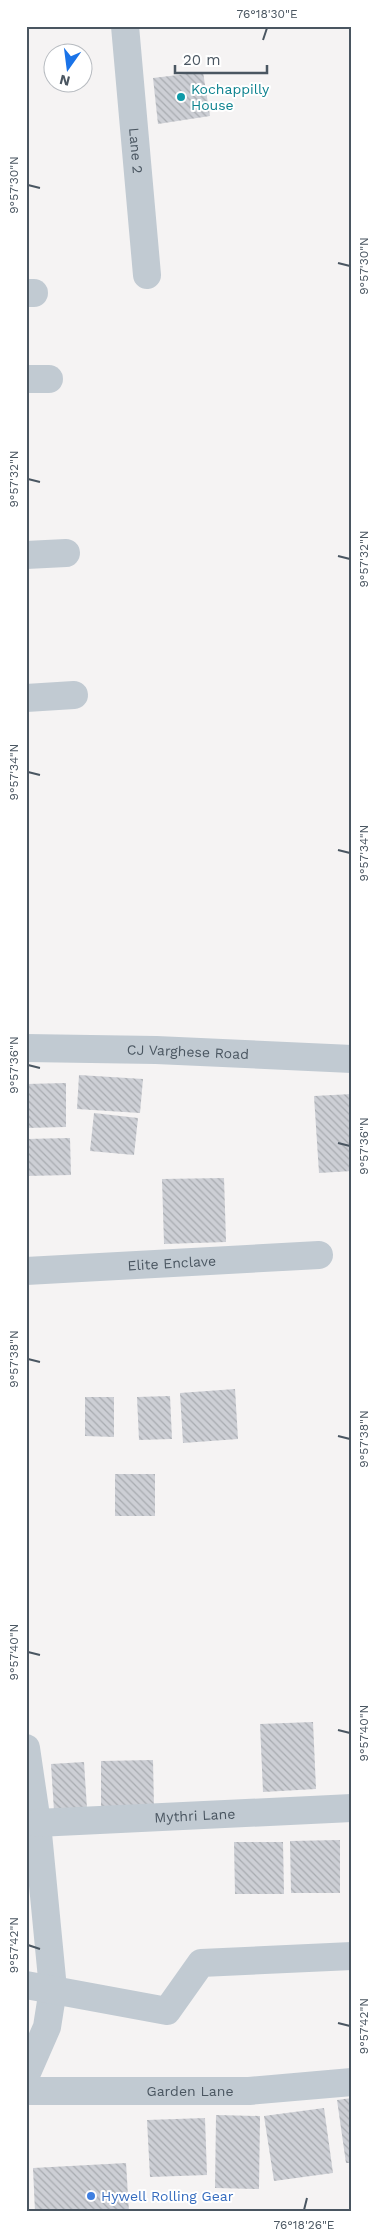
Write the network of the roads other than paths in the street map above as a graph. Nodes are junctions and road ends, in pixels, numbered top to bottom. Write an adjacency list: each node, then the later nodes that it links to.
1 (125, 26): 2 (street, Lane 2)
2 (147, 275)
3 (66, 553): 4 (street)
4 (26, 555)
5 (74, 695): 6 (street)
6 (26, 698)
7 (26, 1048): 8 (street, CJ Varghese Road)
8 (352, 1059)
9 (319, 1255): 10 (street, Elite Enclave)
10 (26, 1271)
11 (26, 1749): 13 (street)
12 (352, 1808): 13 (street, Mythri Lane)
13 (37, 1823): 16 (street)
14 (352, 1956): 16 (street)
15 (26, 1985): 16 (street)
16 (53, 1989): 17 (street)
17 (26, 2075)
18 (352, 2082): 19 (street, Garden Lane)
19 (26, 2090)

